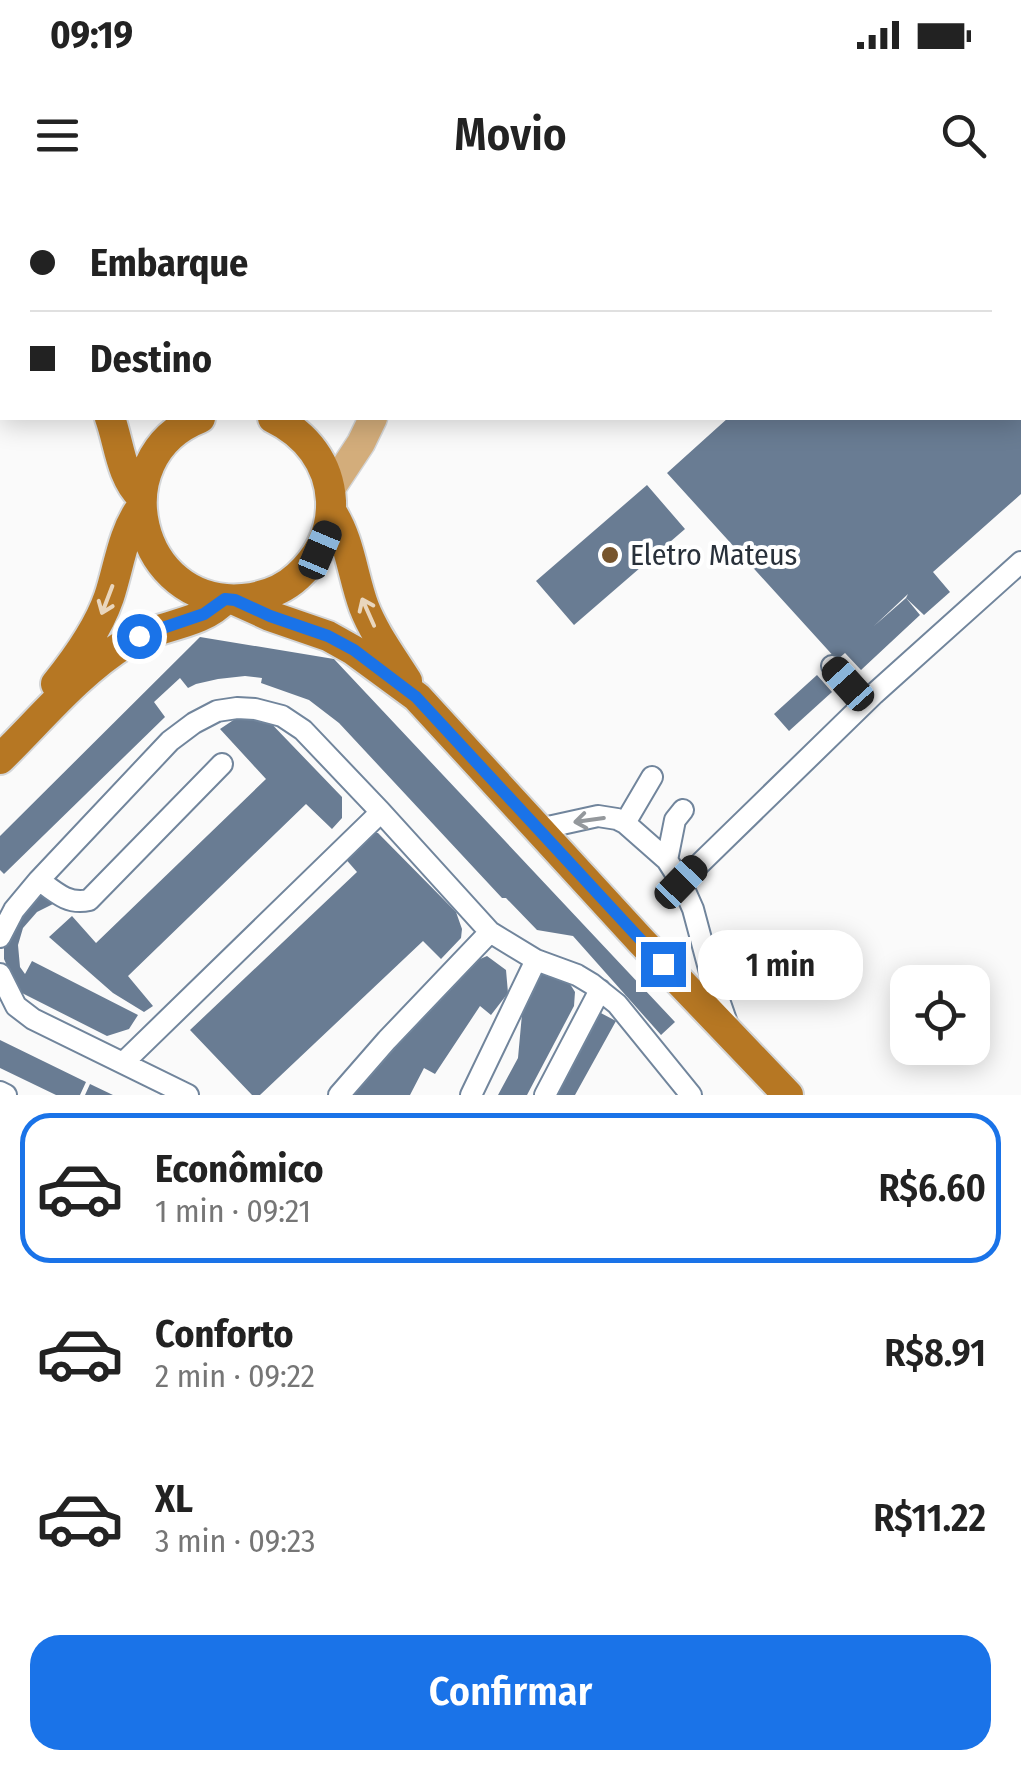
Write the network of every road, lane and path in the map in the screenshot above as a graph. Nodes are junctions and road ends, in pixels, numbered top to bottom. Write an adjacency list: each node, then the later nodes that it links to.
1 (111, 420): 6 (highway)
2 (196, 420): 6 (highway)
3 (276, 420): 5 (highway)
4 (372, 420): 5 (main road)
5 (331, 501): 8 (highway); 10 (highway, one-way to 5)
6 (140, 502): 8 (highway); 12 (highway, one-way to 12)
7 (1021, 562): 11 (lane)
8 (230, 600): 10 (highway); 13 (highway)
9 (832, 666): 11 (lane)
10 (416, 697): 19 (highway)
11 (865, 702): 22 (lane)
12 (0, 743)
13 (0, 759)
14 (222, 764): 21 (lane)
15 (652, 777): 18 (lane)
16 (682, 810): 20 (lane)
17 (381, 812): 21 (lane); 23 (lane); 29 (lane)
18 (626, 823): 19 (lane, one-way to 19); 20 (lane)
19 (542, 832): 28 (highway)
20 (667, 860): 22 (lane)
21 (39, 880): 24 (lane)
22 (681, 882): 28 (lane)
23 (490, 932): 25 (lane); 31 (lane)
24 (0, 936)
25 (536, 960): 27 (lane); 32 (lane)
26 (0, 974): 29 (lane)
27 (600, 990): 33 (lane); 34 (lane)
28 (730, 1034): 35 (highway)
29 (124, 1062): 30 (lane)
30 (188, 1095)
31 (339, 1095)
32 (471, 1095)
33 (545, 1095)
34 (690, 1095)
35 (788, 1095)

